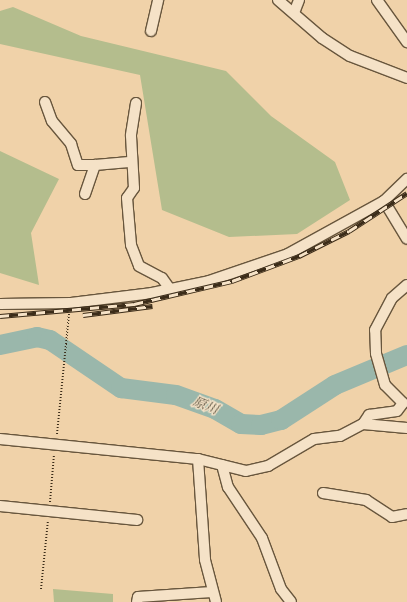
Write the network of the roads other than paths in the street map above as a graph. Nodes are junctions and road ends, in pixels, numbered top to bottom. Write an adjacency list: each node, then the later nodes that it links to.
1 (158, 0): 6 (street)
2 (278, 0): 5 (street)
3 (299, 0): 5 (street)
4 (377, 0): 7 (street)
5 (294, 13): 8 (street)
6 (151, 31)
7 (407, 42)
8 (407, 78)
9 (45, 102): 12 (street)
10 (136, 103): 11 (street)
11 (132, 162): 12 (street); 18 (street)
12 (96, 165): 14 (street)
13 (407, 179): 15 (street)
14 (84, 194)
15 (384, 200): 16 (street); 18 (street)
16 (407, 238)
17 (407, 285): 20 (street)
18 (170, 289): 19 (street)
19 (0, 304)
20 (406, 401): 21 (street)
21 (364, 424): 22 (street); 25 (street)
22 (407, 428)
23 (0, 439): 24 (street)
24 (198, 459): 25 (street); 30 (street)
25 (222, 465): 33 (street)
26 (323, 494): 28 (street)
27 (0, 506): 29 (street)
28 (407, 514)
29 (137, 520)
30 (212, 592): 31 (street); 32 (street)
31 (137, 602)
32 (216, 602)
33 (291, 602)

